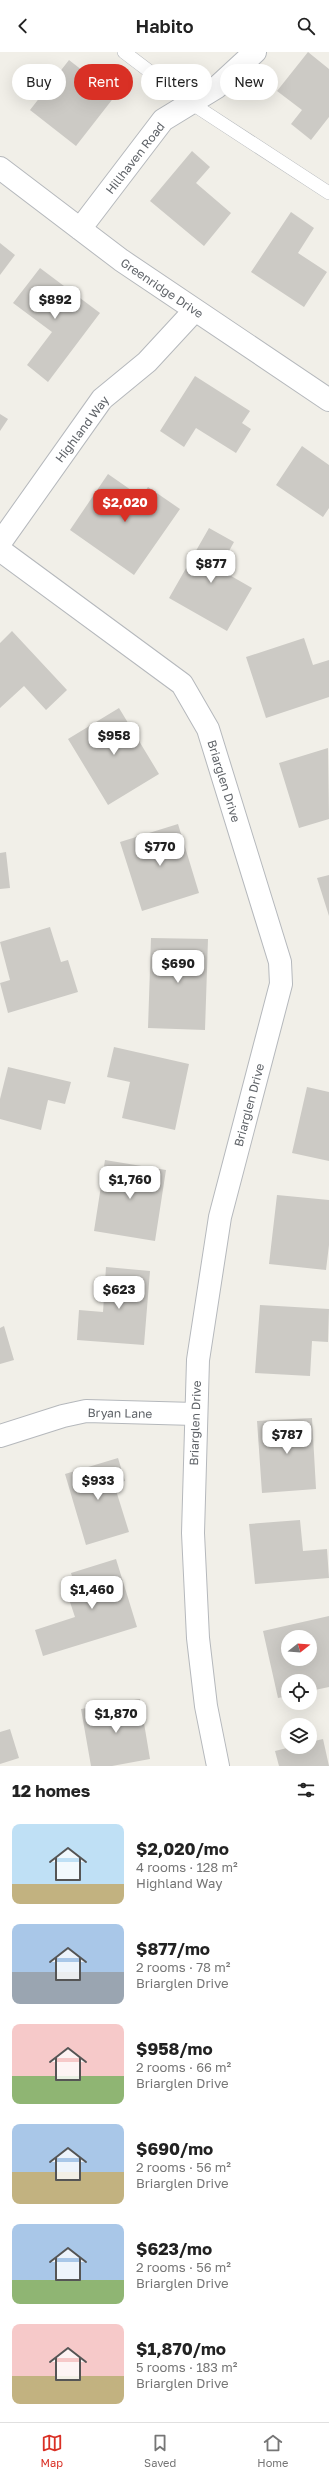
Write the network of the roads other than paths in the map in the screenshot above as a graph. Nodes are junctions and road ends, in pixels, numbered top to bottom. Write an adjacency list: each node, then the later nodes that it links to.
1 (124, 52): 3 (lane)
2 (255, 52): 3 (street, Hillhaven Road)
3 (191, 103): 5 (lane); 6 (street, Hillhaven Road)
4 (0, 168): 6 (street, Greenridge Drive)
5 (329, 193)
6 (80, 229): 7 (street, Greenridge Drive)
7 (195, 310): 8 (street, Greenridge Drive); 9 (street, Highland Way)
8 (329, 400)
9 (0, 543)
10 (0, 550): 11 (street, Briarglen Drive)
11 (195, 1414): 12 (street, Bryan Lane); 13 (street, Briarglen Drive)
12 (0, 1436)
13 (218, 1766)

